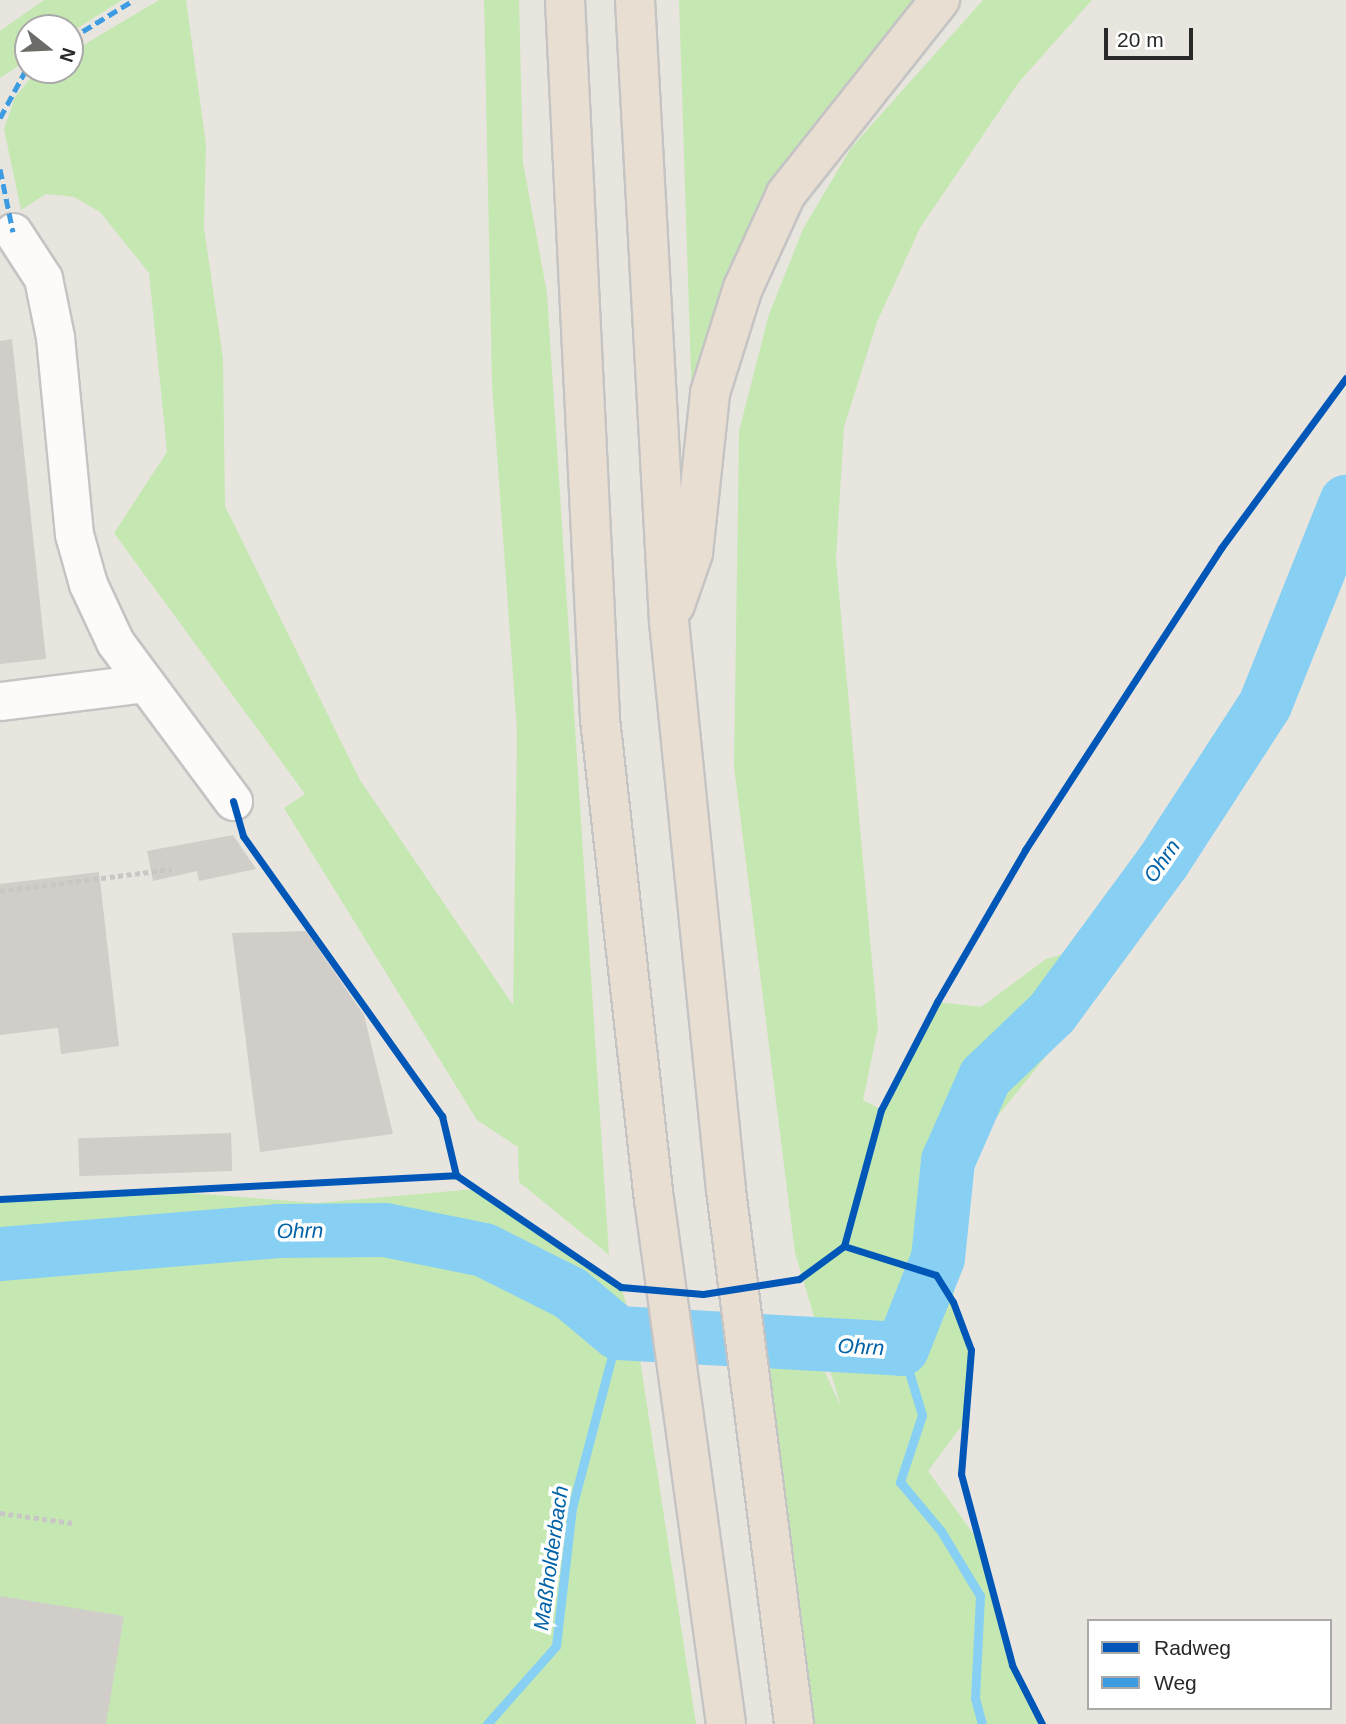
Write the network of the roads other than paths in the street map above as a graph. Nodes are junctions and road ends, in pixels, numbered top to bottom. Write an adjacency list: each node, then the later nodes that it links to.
1 (565, 0): 9 (highway)
2 (635, 0): 5 (highway)
3 (940, 0): 5 (highway)
4 (13, 232): 6 (lane)
5 (669, 621): 10 (highway)
6 (144, 683): 7 (lane); 8 (lane)
7 (0, 701)
8 (233, 801)
9 (726, 1724)
10 (794, 1724)

